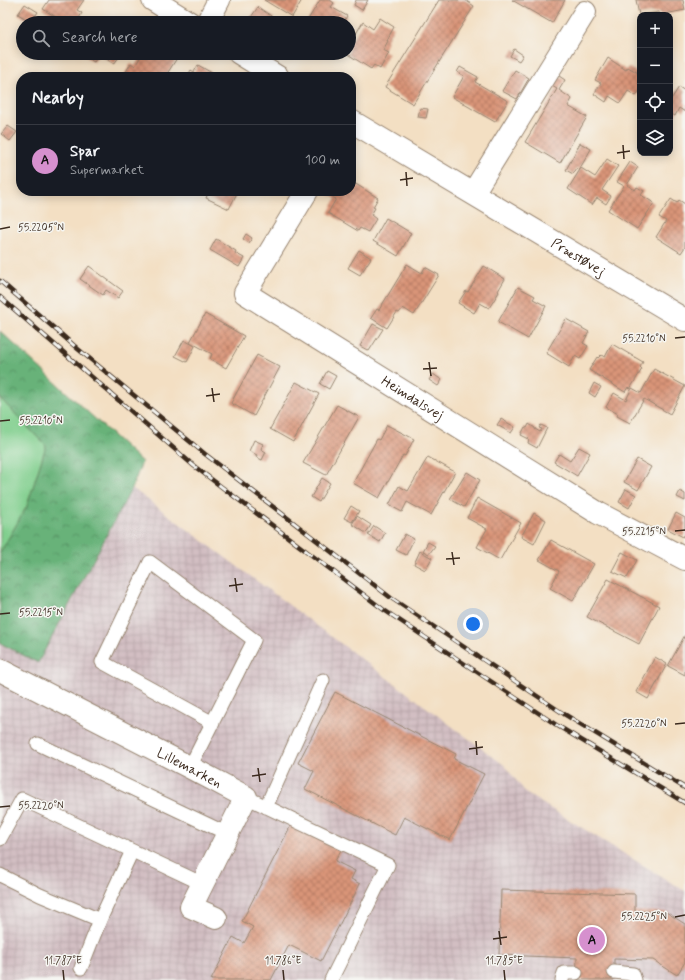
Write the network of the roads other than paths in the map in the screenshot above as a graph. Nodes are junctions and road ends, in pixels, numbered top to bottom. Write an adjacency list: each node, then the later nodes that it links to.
1 (153, 0): 4 (street)
2 (219, 0): 5 (street)
3 (585, 12): 9 (street)
4 (179, 16)
5 (211, 16)
6 (250, 60): 7 (street)
7 (270, 72)
8 (356, 124): 9 (street, Præstøvej)
9 (473, 193): 11 (street, Præstøvej)
10 (304, 196): 12 (street, Heimdalsvej)
11 (685, 320)
12 (685, 560)
13 (0, 670): 17 (street, Lillemarken)
14 (323, 680): 19 (lane)
15 (212, 722): 15 (lane); 17 (lane)
16 (38, 744): 20 (lane)
17 (190, 767): 18 (street, Lillemarken)
18 (246, 797): 19 (lane); 20 (street)
19 (266, 807): 30 (lane)
20 (228, 834): 24 (street)
21 (0, 839): 22 (lane)
22 (132, 851): 24 (lane); 26 (lane)
23 (0, 875): 26 (lane)
24 (203, 884): 25 (street)
25 (216, 918)
26 (100, 920): 27 (lane)
27 (81, 968)
28 (614, 972): 32 (lane)
29 (576, 973): 31 (lane)
30 (331, 980)
31 (562, 980)
32 (635, 980)

